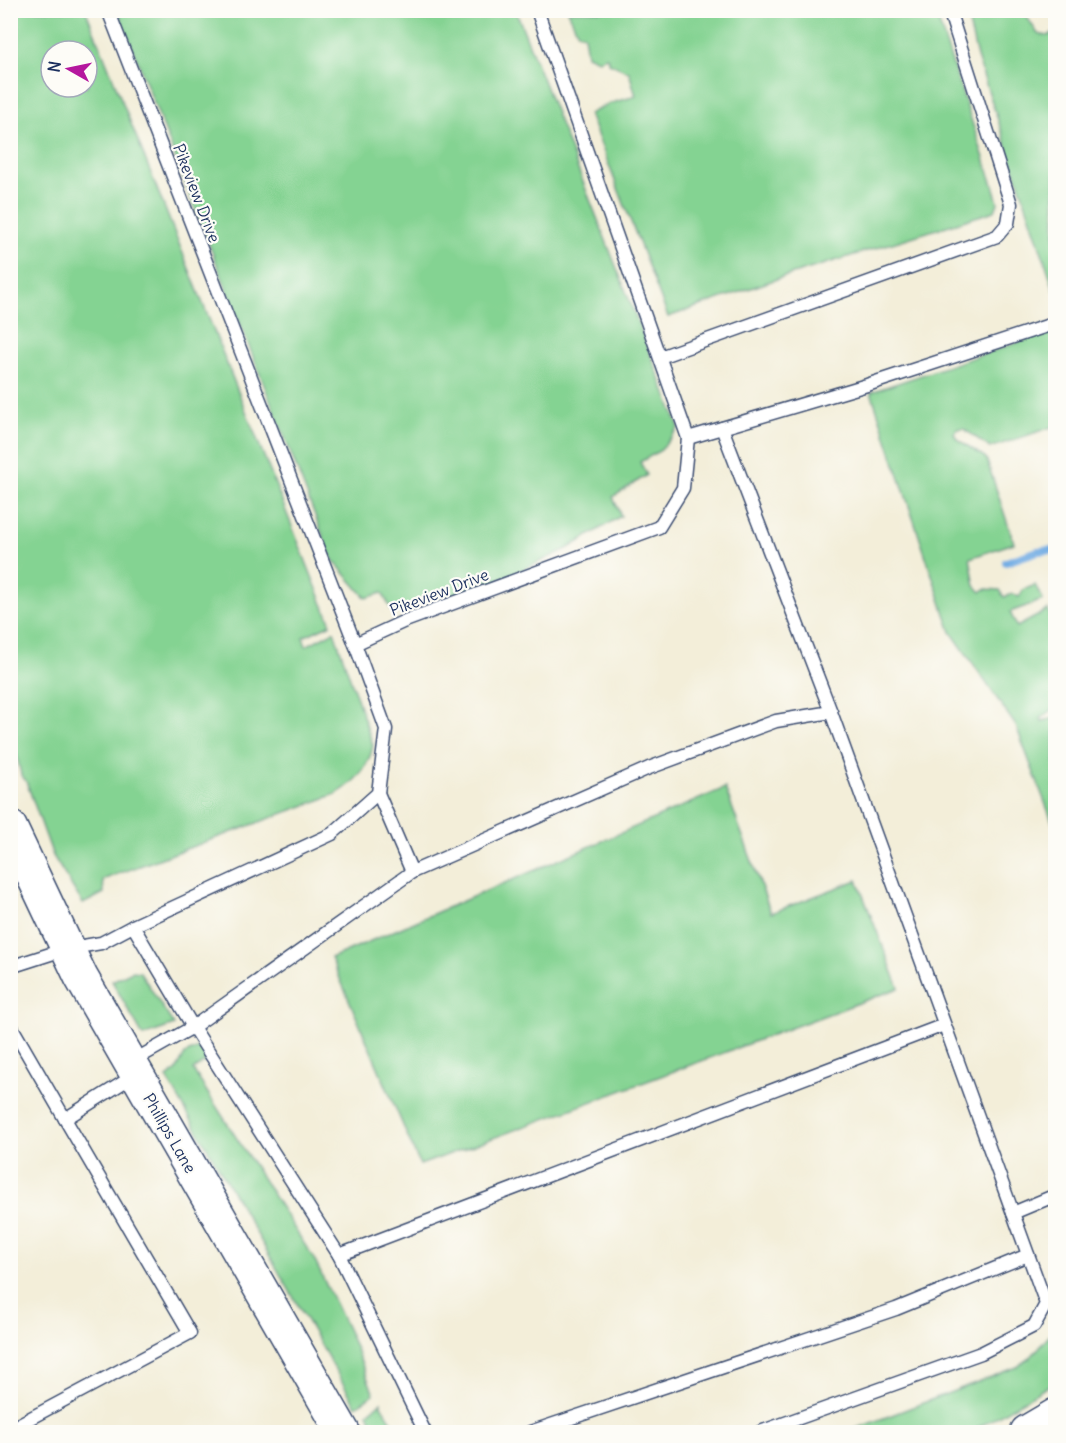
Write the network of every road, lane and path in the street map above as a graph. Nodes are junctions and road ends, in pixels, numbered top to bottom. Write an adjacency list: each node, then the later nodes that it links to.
1 (108, 10): 8 (lane, Pikeview Drive)
2 (537, 10): 5 (lane, Pikeview Drive)
3 (949, 10): 5 (lane)
4 (1056, 323): 6 (lane)
5 (660, 357): 7 (lane, Pikeview Drive)
6 (722, 428): 7 (lane); 9 (lane)
7 (688, 438): 8 (lane, Pikeview Drive)
8 (355, 644): 10 (lane)
9 (831, 712): 12 (lane); 17 (lane)
10 (378, 793): 12 (lane); 13 (lane)
11 (10, 827): 14 (main road, Phillips Lane)
12 (412, 872): 18 (lane)
13 (133, 926): 14 (lane); 18 (lane)
14 (66, 949): 15 (lane); 19 (main road, Phillips Lane)
15 (10, 967)
16 (10, 1024): 20 (lane)
17 (944, 1025): 22 (lane); 23 (lane)
18 (193, 1027): 19 (lane); 23 (lane)
19 (133, 1068): 20 (lane); 27 (main road, Phillips Lane)
20 (64, 1119): 26 (lane)
21 (1056, 1195): 22 (lane)
22 (1013, 1213): 24 (lane)
23 (339, 1255): 28 (lane)
24 (1028, 1255): 29 (lane); 30 (lane)
25 (1056, 1415): 31 (main road)
26 (10, 1429)
27 (343, 1432)
28 (425, 1432)
29 (531, 1432)
30 (760, 1432)
31 (1027, 1432)

